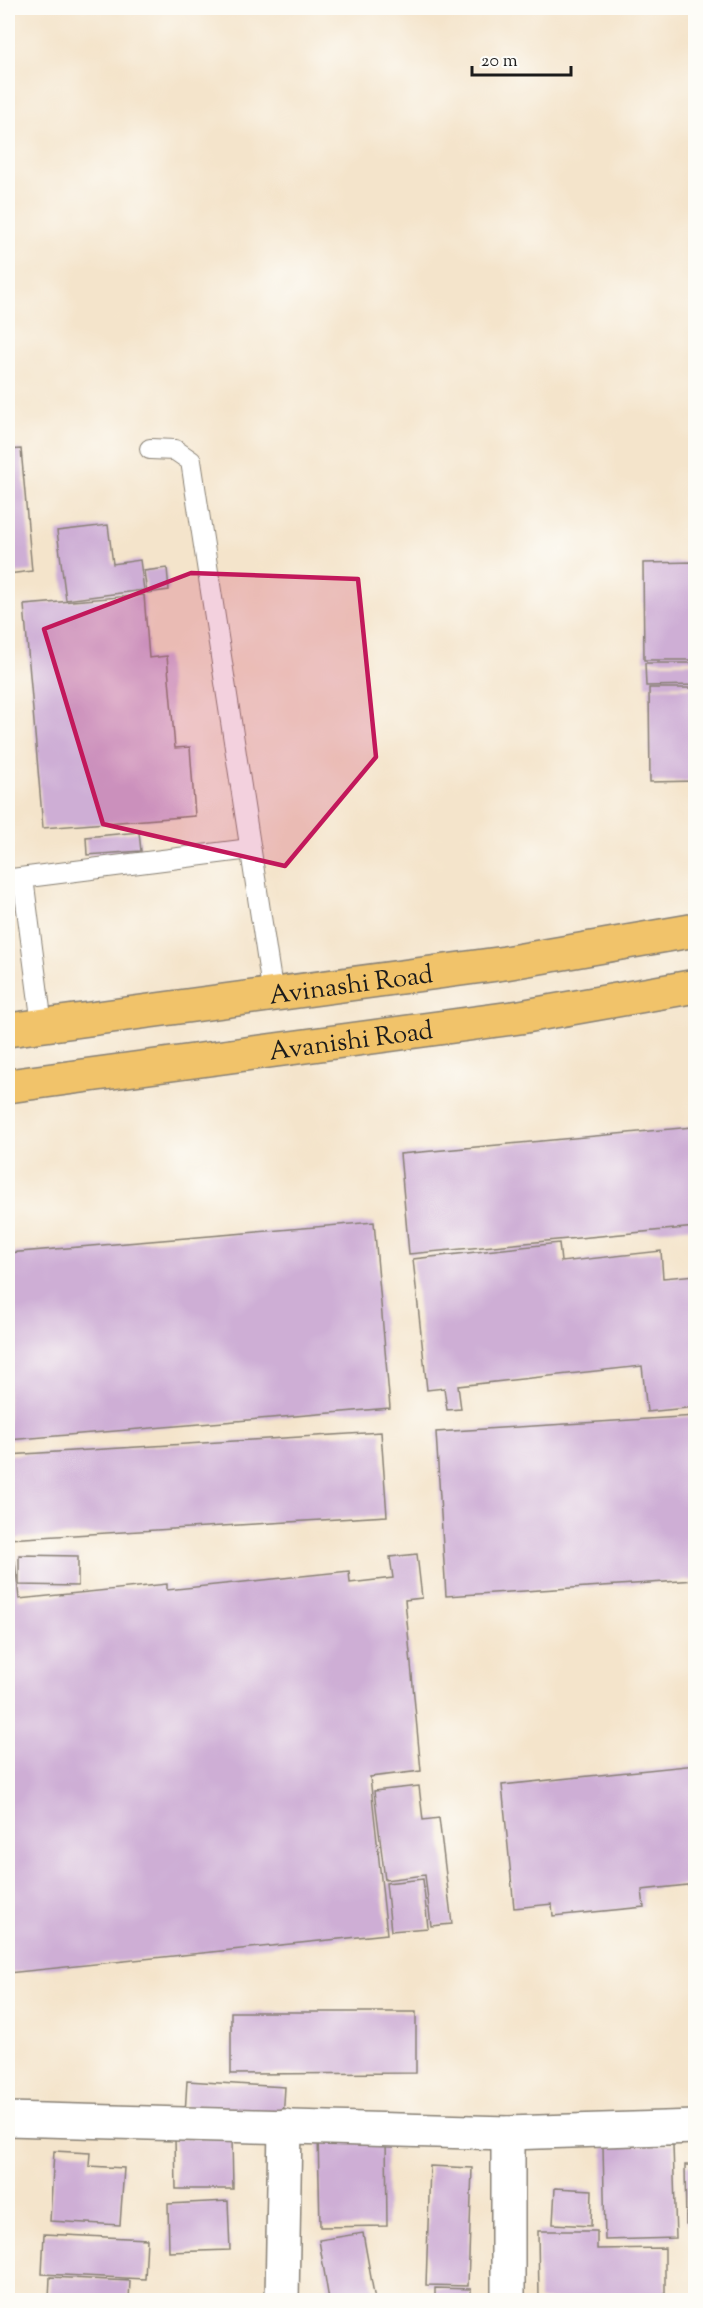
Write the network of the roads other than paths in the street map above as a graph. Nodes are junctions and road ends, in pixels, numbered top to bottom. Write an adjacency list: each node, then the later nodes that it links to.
1 (150, 449): 2 (lane)
2 (250, 849): 3 (lane); 6 (lane)
3 (15, 878): 7 (lane)
4 (696, 930): 6 (main road, Avinashi Road)
5 (696, 986): 9 (main road, Avanishi Road)
6 (273, 995): 7 (main road, Avinashi Road)
7 (42, 1025): 8 (main road, Avinashi Road)
8 (8, 1030)
9 (8, 1086)
10 (8, 2119): 11 (street)
11 (285, 2126): 13 (street); 14 (street)
12 (696, 2127): 13 (street)
13 (508, 2133): 15 (street)
14 (282, 2301)
15 (508, 2301)

